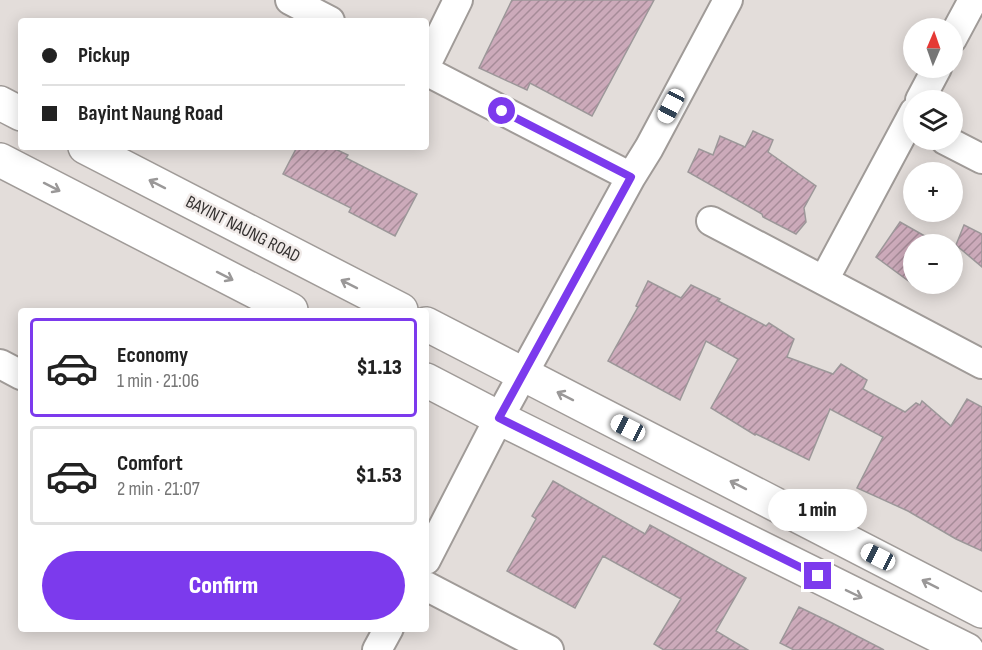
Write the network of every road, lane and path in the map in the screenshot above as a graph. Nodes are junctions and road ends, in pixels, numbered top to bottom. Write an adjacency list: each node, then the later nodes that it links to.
1 (290, 0): 5 (street)
2 (459, 0): 7 (street)
3 (728, 0): 16 (street)
4 (973, 0): 6 (street)
5 (324, 18)
6 (963, 19)
7 (429, 59)
8 (429, 73): 16 (street)
9 (0, 103): 10 (main road)
10 (18, 112)
11 (903, 134): 18 (street)
12 (963, 149): 15 (street)
13 (91, 150): 20 (main road, BAYINT NAUNG ROAD, one-way to 13)
14 (16, 159): 19 (main road, one-way to 19)
15 (982, 159)
16 (631, 177): 25 (street)
17 (711, 221): 18 (street)
18 (824, 280): 23 (street)
19 (287, 308)
20 (397, 308)
21 (429, 326): 25 (main road)
22 (0, 364): 24 (street)
23 (982, 364)
24 (18, 373)
25 (524, 374): 27 (street); 30 (main road, one-way to 25)
26 (429, 382): 27 (main road)
27 (499, 418): 28 (street); 34 (main road, one-way to 34)
28 (429, 554)
29 (429, 588): 33 (street)
30 (982, 611)
31 (387, 632): 32 (street)
32 (377, 650)
33 (549, 650)
34 (967, 650)

